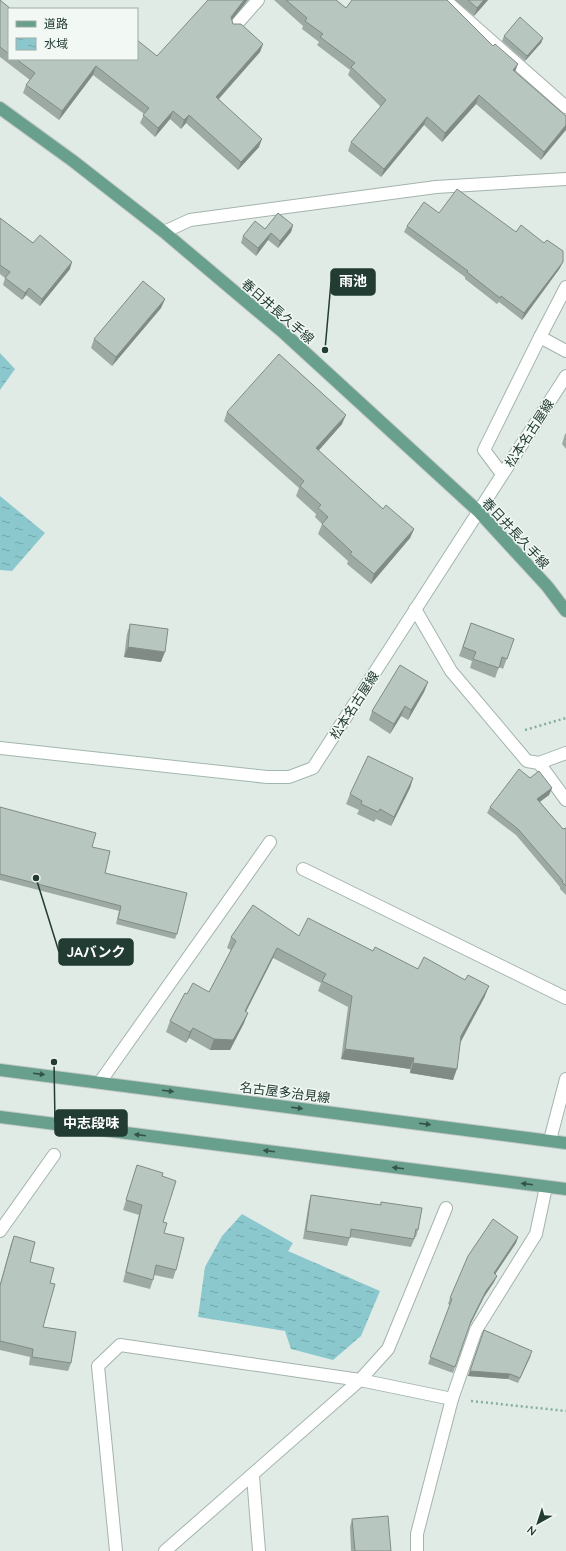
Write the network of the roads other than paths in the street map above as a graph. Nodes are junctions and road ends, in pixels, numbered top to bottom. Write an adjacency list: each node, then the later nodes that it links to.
1 (258, 0): 3 (street)
2 (445, 0): 4 (street)
3 (234, 26)
4 (566, 107)
5 (0, 108): 7 (main road, 春日井長久手線)
6 (566, 179): 7 (street)
7 (164, 232): 13 (main road, 春日井長久手線)
8 (566, 287): 9 (street)
9 (540, 337): 10 (street); 12 (street)
10 (566, 351)
11 (566, 376): 12 (street, 松本名古屋線)
12 (502, 474): 13 (street, 松本名古屋線)
13 (478, 511): 14 (street, 松本名古屋線); 15 (main road, 春日井長久手線)
14 (415, 609): 16 (street, 松本名古屋線); 18 (street)
15 (566, 610)
16 (0, 748)
17 (566, 753): 18 (street)
18 (539, 763): 19 (street)
19 (566, 800)
20 (270, 842): 25 (street)
21 (303, 869): 22 (street)
22 (566, 998)
23 (0, 1070): 25 (main road, 名古屋多治見線, one-way to 25)
24 (566, 1079): 27 (street)
25 (100, 1082): 27 (main road, 名古屋多治見線, one-way to 27)
26 (0, 1117): 30 (main road, one-way to 26)
27 (550, 1140): 28 (main road, 名古屋多治見線)
28 (566, 1143)
29 (54, 1155): 33 (street)
30 (546, 1187): 31 (main road); 35 (street)
31 (566, 1189)
32 (446, 1208): 34 (street)
33 (0, 1231)
34 (360, 1380): 35 (street); 36 (street); 37 (street)
35 (452, 1399): 40 (street)
36 (253, 1476): 38 (street); 39 (street)
37 (116, 1551)
38 (165, 1551)
39 (259, 1551)
40 (417, 1551)

